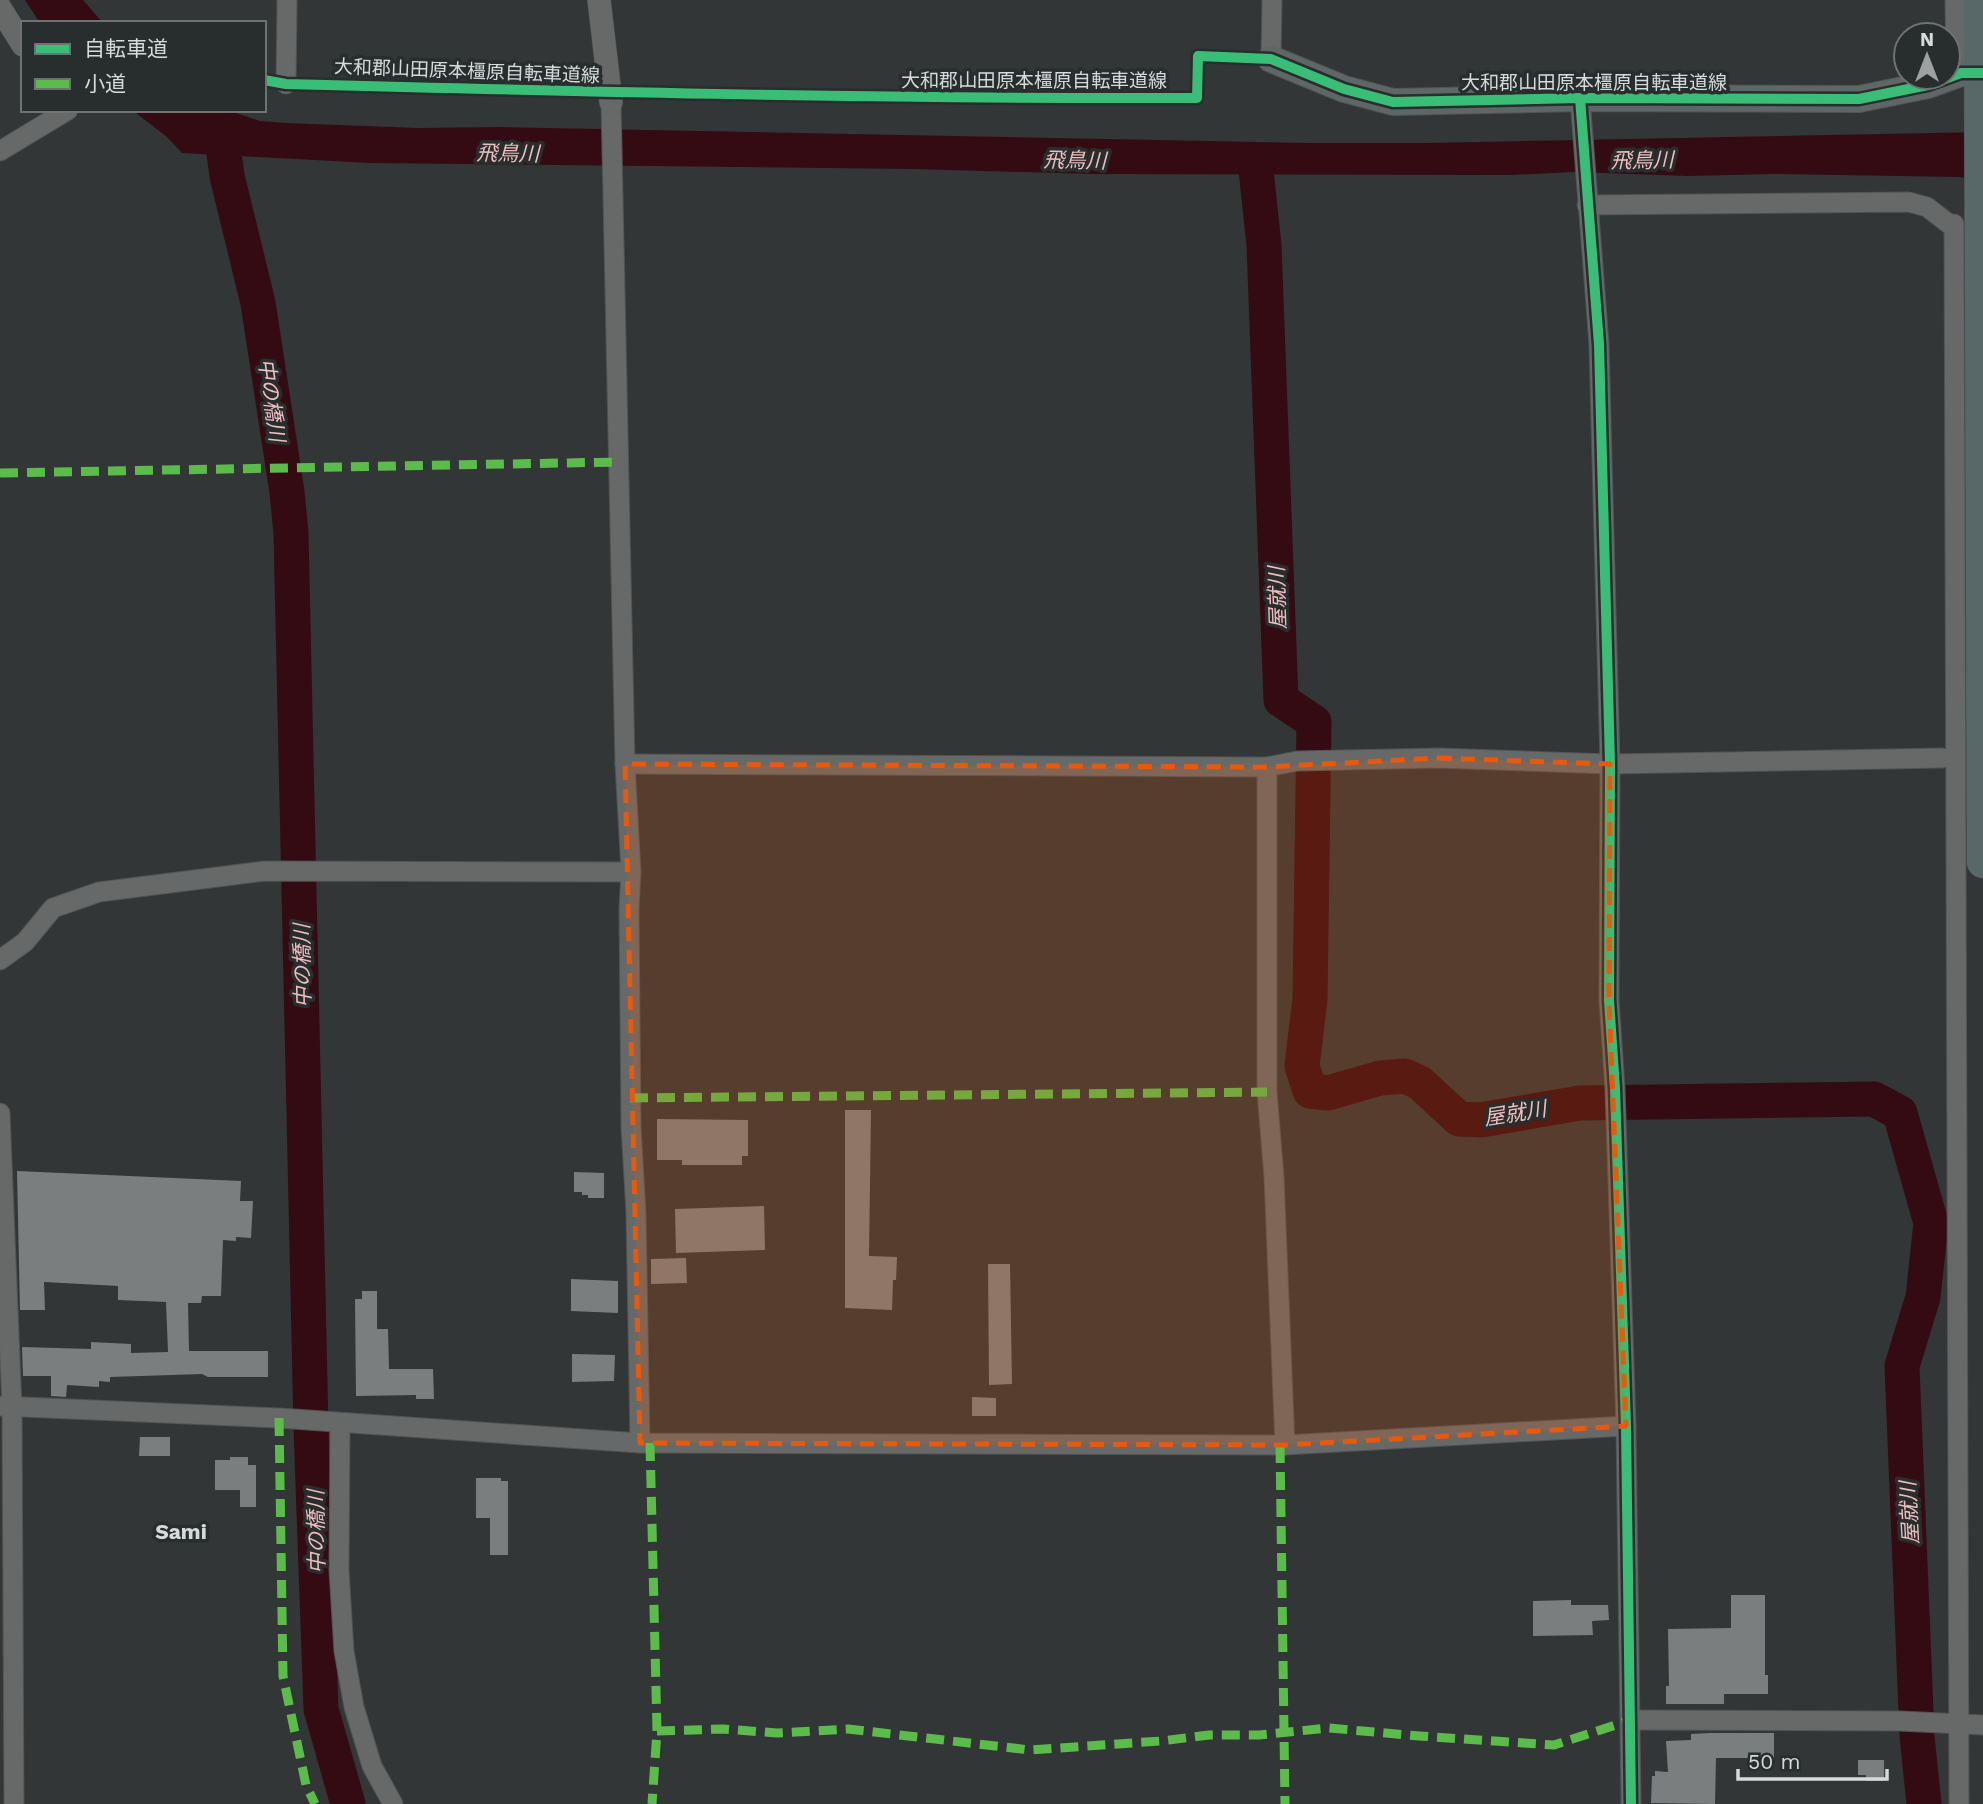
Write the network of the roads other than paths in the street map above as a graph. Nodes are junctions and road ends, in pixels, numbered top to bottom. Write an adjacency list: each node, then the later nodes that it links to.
1 (287, 0): 10 (street)
2 (599, 0): 11 (street)
3 (1272, 0): 8 (street)
4 (1955, 0): 9 (street)
5 (1980, 0): 9 (highway)
6 (0, 8): 7 (street)
7 (21, 42)
8 (1271, 59): 12 (main road, 大和郡山田原本橿原自転車道線)
9 (1966, 79): 12 (main road, 大和郡山田原本橿原自転車道線); 16 (highway)
10 (286, 84)
11 (611, 102): 17 (street)
12 (1580, 102): 15 (street)
13 (67, 112): 14 (street)
14 (0, 152)
15 (1587, 202): 16 (street); 18 (street)
16 (1966, 758): 18 (street); 20 (highway); 30 (street)
17 (625, 764): 19 (street); 21 (street)
18 (1610, 764): 19 (street); 26 (street)
19 (1266, 767): 28 (street)
20 (1983, 862)
21 (631, 872): 22 (street); 27 (street)
22 (0, 960)
23 (0, 1113): 24 (street)
24 (6, 1407): 25 (street); 32 (street)
25 (340, 1423): 27 (street); 33 (street)
26 (1626, 1426): 28 (street); 29 (street)
27 (640, 1443): 28 (street)
28 (1285, 1445)
29 (1631, 1720): 30 (street); 34 (street)
30 (1959, 1723): 31 (street); 35 (street)
31 (1983, 1725)
32 (14, 1804)
33 (393, 1804)
34 (1631, 1804)
35 (1959, 1804)

